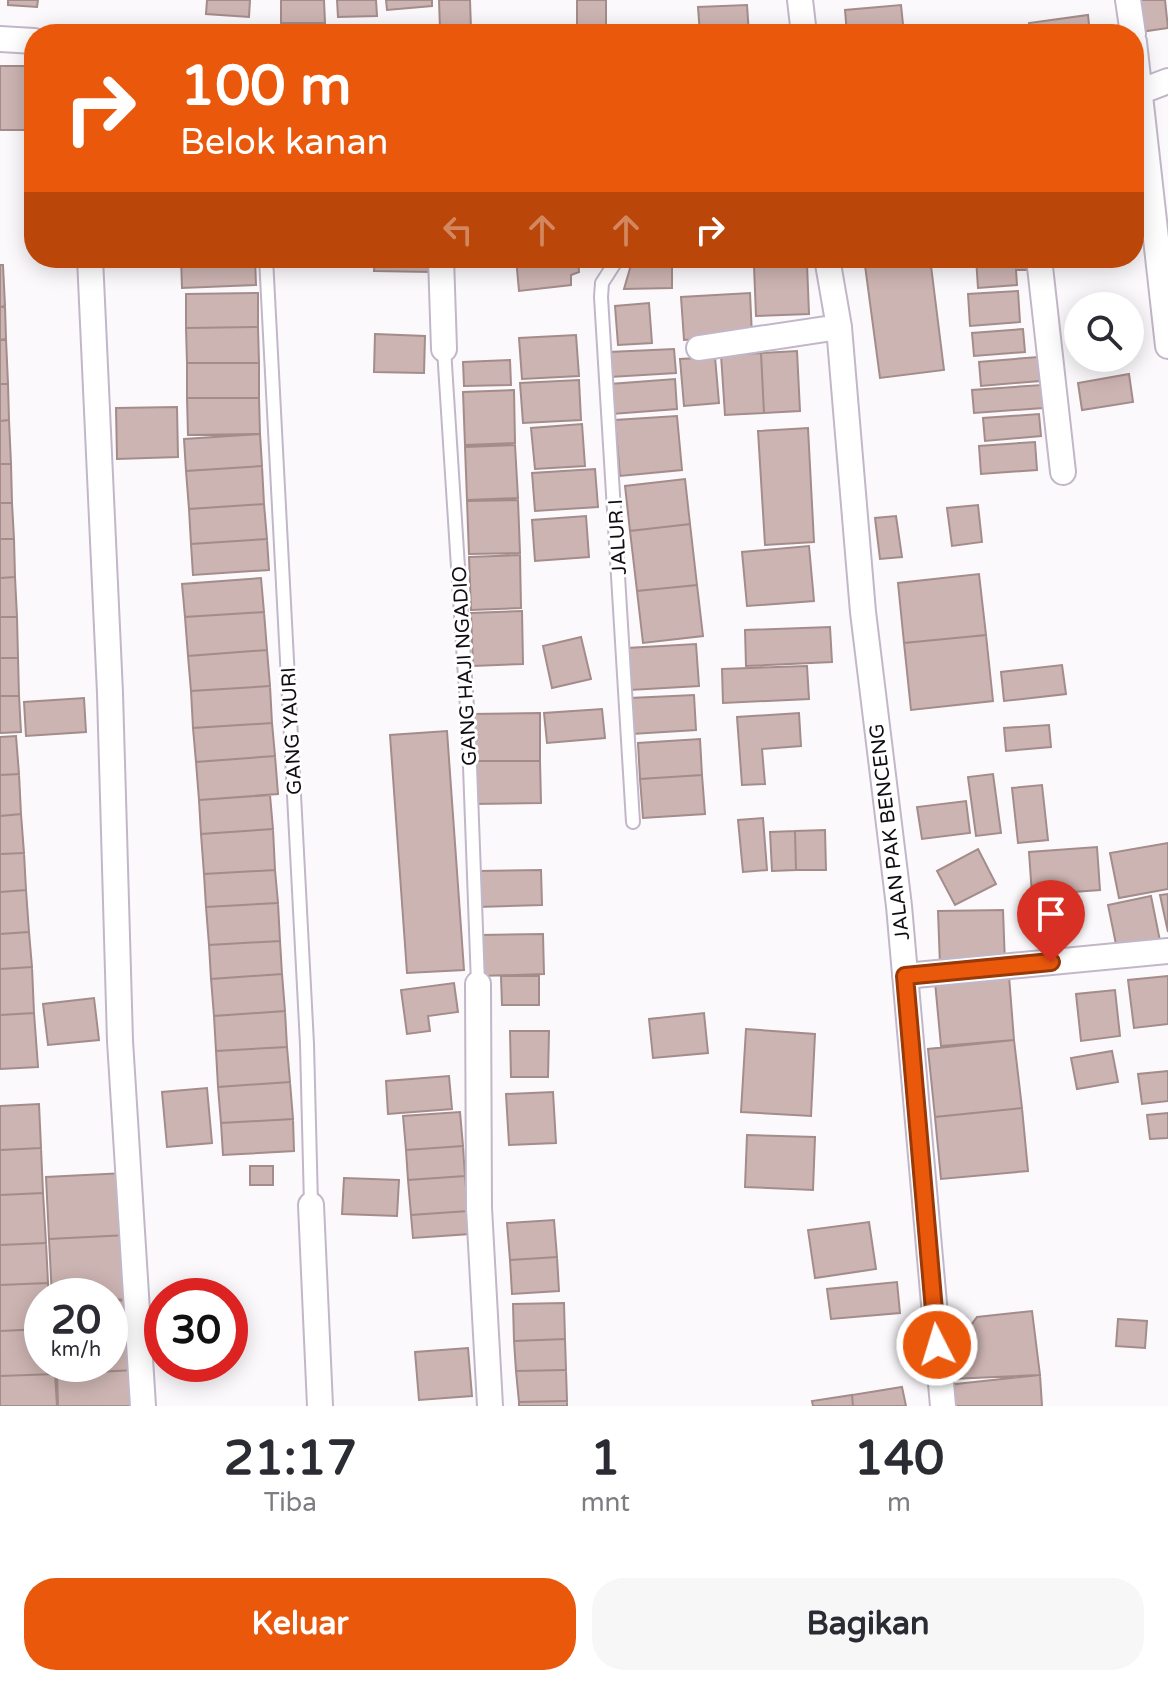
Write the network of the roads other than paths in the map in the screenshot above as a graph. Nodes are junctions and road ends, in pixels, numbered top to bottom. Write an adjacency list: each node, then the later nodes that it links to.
1 (800, 0): 3 (street)
2 (1128, 0): 4 (street)
3 (803, 24)
4 (1132, 24)
5 (0, 39): 6 (street)
6 (24, 40)
7 (1168, 81): 8 (street)
8 (1144, 90)
9 (1144, 143): 17 (street)
10 (90, 268): 26 (street)
11 (267, 268): 25 (lane, GANG YAURI)
12 (441, 268): 19 (street)
13 (612, 268): 21 (lane, JALUR I)
14 (829, 268): 16 (street, JALAN PAK BENCENG)
15 (1040, 268): 20 (street)
16 (839, 327): 18 (street); 23 (street, JALAN PAK BENCENG)
17 (1168, 346)
18 (699, 348)
19 (444, 349): 24 (lane, GANG HAJI NGADIO)
20 (1063, 472)
21 (633, 822)
22 (1168, 951): 23 (street)
23 (905, 976): 29 (street, JALAN PAK BENCENG)
24 (478, 984): 28 (street)
25 (311, 1205): 27 (street)
26 (143, 1406)
27 (320, 1406)
28 (490, 1406)
29 (943, 1406)

